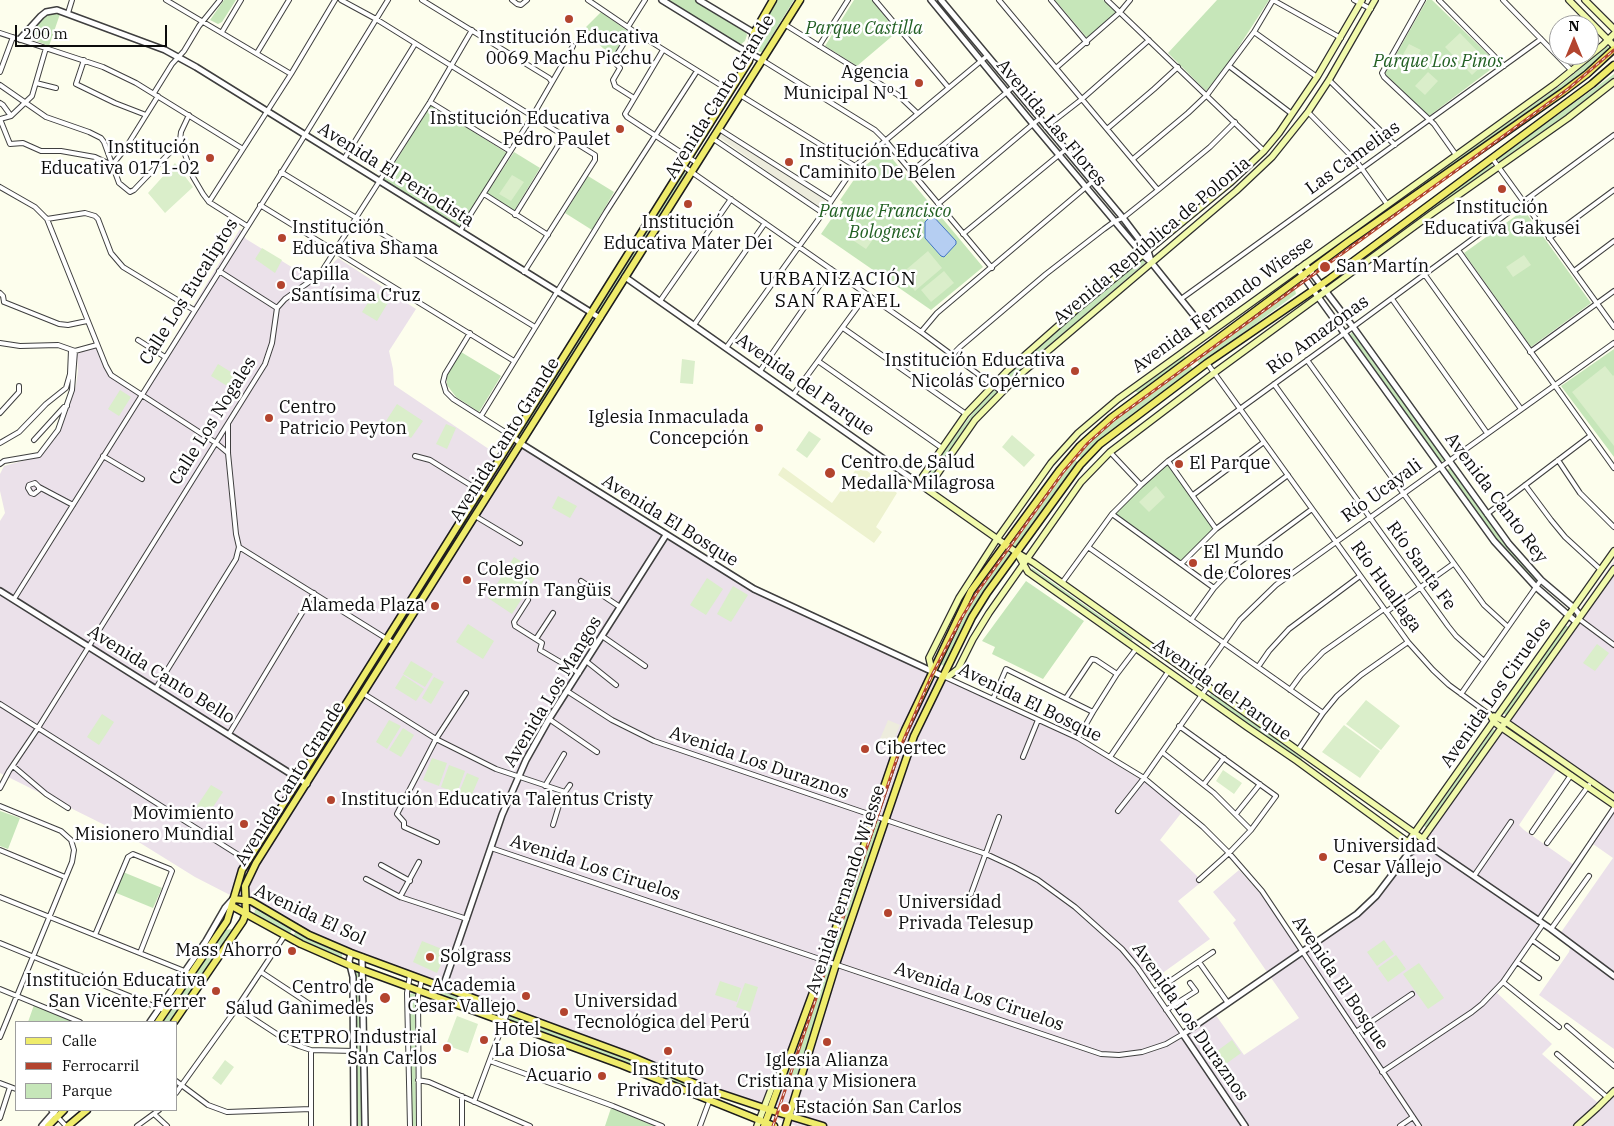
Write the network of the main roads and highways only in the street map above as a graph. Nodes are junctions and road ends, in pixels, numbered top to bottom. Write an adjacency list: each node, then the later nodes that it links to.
1 (774, 0): 12 (main road, Avenida Canto Grande)
2 (800, 0): 13 (main road, Avenida Canto Grande)
3 (1375, 0): 17 (main road, Avenida República de Polonia)
4 (1569, 0): 9 (main road)
5 (1586, 0): 7 (main road)
6 (1361, 2): 16 (main road, Avenida República de Polonia)
7 (1614, 29)
8 (1614, 34): 9 (main road, Avenida Fernando Wiesse)
9 (1608, 40): 10 (main road); 18 (main road, Avenida Fernando Wiesse)
10 (1614, 47): 19 (main road, Avenida Fernando Wiesse)
11 (1614, 65): 15 (main road, Avenida Fernando Wiesse)
12 (739, 77): 13 (main road); 44 (main road, Avenida Canto Grande)
13 (748, 81): 43 (main road, Avenida Canto Grande)
14 (1614, 82): 15 (main road, Avenida Fernando Wiesse)
15 (1324, 288): 21 (main road, Avenida Fernando Wiesse); 22 (main road, Avenida Fernando Wiesse)
16 (918, 483): 17 (main road, Avenida del Parque)
17 (927, 489): 18 (main road, Avenida del Parque)
18 (997, 539): 19 (main road, Avenida del Parque); 25 (main road, Avenida Fernando Wiesse)
19 (1004, 544): 21 (main road, Avenida del Parque); 25 (main road, Avenida Fernando Wiesse)
20 (1614, 551): 30 (main road, Avenida Los Ciruelos)
21 (1016, 552): 22 (main road, Avenida del Parque); 23 (main road, Avenida del Parque); 26 (main road, Avenida Fernando Wiesse)
22 (1028, 558): 23 (main road, Avenida Fernando Wiesse); 36 (main road, Avenida del Parque)
23 (1023, 565): 26 (main road, Avenida Fernando Wiesse); 38 (main road, Avenida del Parque)
24 (1614, 569): 31 (main road, Avenida Los Ciruelos)
25 (932, 671): 27 (main road, Avenida Fernando Wiesse)
26 (942, 676): 29 (main road, Avenida Fernando Wiesse)
27 (914, 711): 29 (main road); 33 (main road, Avenida Fernando Wiesse)
28 (1490, 714): 30 (main road)
29 (924, 715): 34 (main road, Avenida Fernando Wiesse)
30 (1496, 719): 31 (main road); 32 (main road); 39 (main road, Avenida Los Ciruelos)
31 (1506, 722): 32 (main road, Avenida Los Ciruelos); 35 (main road)
32 (1502, 728): 37 (main road); 40 (main road, Avenida Los Ciruelos)
33 (885, 783): 34 (main road); 49 (main road, Avenida Fernando Wiesse)
34 (896, 787): 52 (main road, Avenida Fernando Wiesse)
35 (1614, 797)
36 (1368, 800): 38 (main road); 39 (main road, Avenida del Parque)
37 (1614, 806)
38 (1362, 807): 41 (main road, Avenida del Parque)
39 (1415, 833): 40 (main road); 41 (main road, Avenida Los Ciruelos)
40 (1423, 839): 42 (main road, Avenida Los Ciruelos)
41 (1408, 842): 42 (main road, Avenida del Parque)
42 (1416, 848)
43 (245, 900): 44 (main road, Avenida El Sol); 45 (main road, Avenida Canto Grande); 49 (main road, Avenida El Sol)
44 (233, 902): 45 (main road, Avenida El Sol); 46 (main road, Avenida Canto Grande)
45 (246, 913): 47 (main road); 53 (main road, Avenida El Sol)
46 (158, 1021)
47 (175, 1021)
48 (1614, 1091): 54 (main road)
49 (767, 1109): 52 (main road, Avenida El Sol); 53 (main road, Avenida Fernando Wiesse)
50 (86, 1111): 56 (main road)
51 (54, 1112): 55 (main road)
52 (789, 1116): 58 (main road, Avenida Fernando Wiesse); 59 (main road); 60 (main road, Avenida El Sol)
53 (761, 1124): 57 (main road, Avenida El Sol)
54 (1579, 1125)
55 (48, 1126)
56 (67, 1126)
57 (774, 1126)
58 (786, 1126)
59 (790, 1126)
60 (823, 1126)

